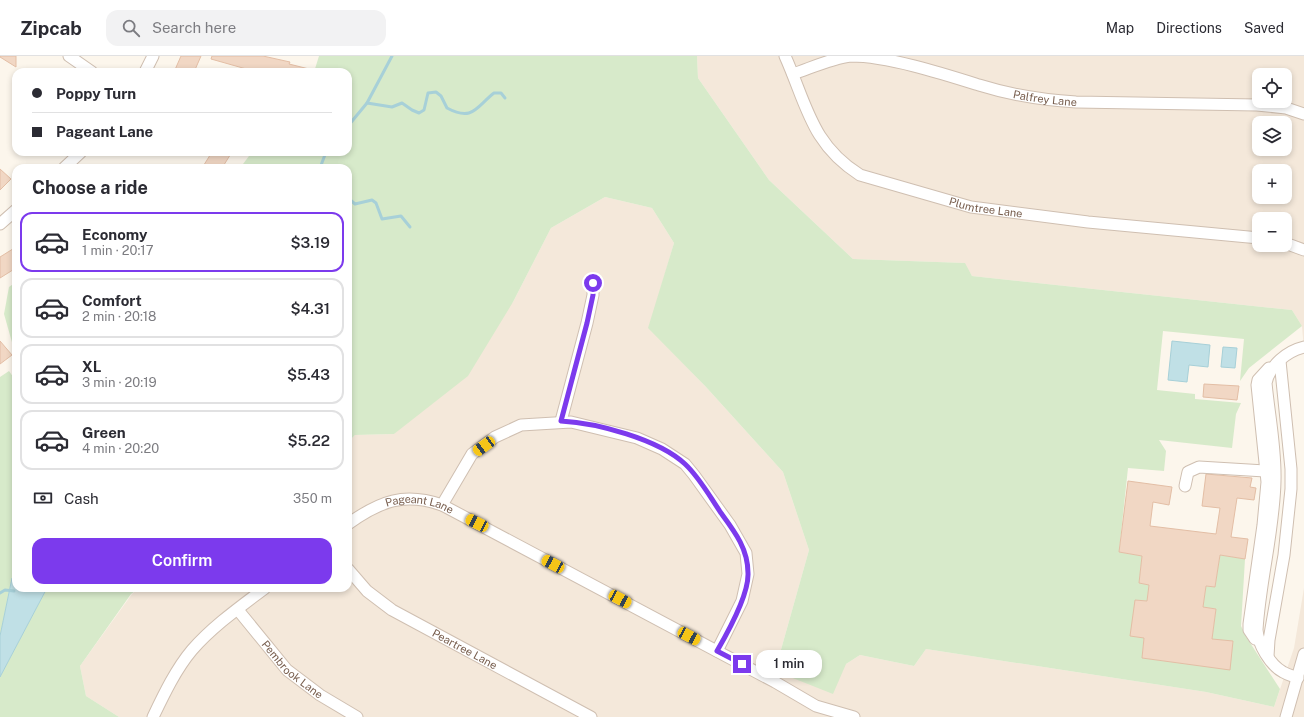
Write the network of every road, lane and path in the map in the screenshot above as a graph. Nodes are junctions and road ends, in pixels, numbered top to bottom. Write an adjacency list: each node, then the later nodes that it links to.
1 (69, 56): 4 (street)
2 (153, 56): 5 (street)
3 (785, 56): 6 (street, Plumtree Lane)
4 (86, 68)
5 (147, 68)
6 (793, 74): 7 (street, Palfrey Lane); 12 (street, Plumtree Lane)
7 (1304, 114)
8 (78, 156): 9 (street)
9 (68, 164)
10 (12, 214): 11 (street)
11 (0, 224)
12 (1252, 237)
13 (1292, 246): 14 (street)
14 (1304, 250)
15 (593, 283): 18 (street)
16 (1304, 347): 17 (street)
17 (1277, 363): 19 (street); 26 (street); 29 (street)
18 (561, 421): 21 (street); 27 (street)
19 (1265, 471): 20 (street); 26 (street)
20 (1185, 486)
21 (442, 505): 22 (street, Pageant Lane); 27 (street, Pageant Lane)
22 (352, 521)
23 (352, 573): 34 (street, Peartree Lane)
24 (260, 592): 25 (street)
25 (238, 610): 32 (street); 33 (street, Pembrook Lane)
26 (1258, 641): 29 (street)
27 (717, 651): 31 (street, Pageant Lane)
28 (1304, 654): 30 (street)
29 (1268, 656): 30 (street)
30 (1299, 685): 37 (street)
31 (816, 706): 35 (street); 36 (street, Pageant Lane)
32 (153, 717)
33 (357, 717)
34 (591, 717)
35 (816, 717)
36 (854, 717)
37 (1286, 717)

